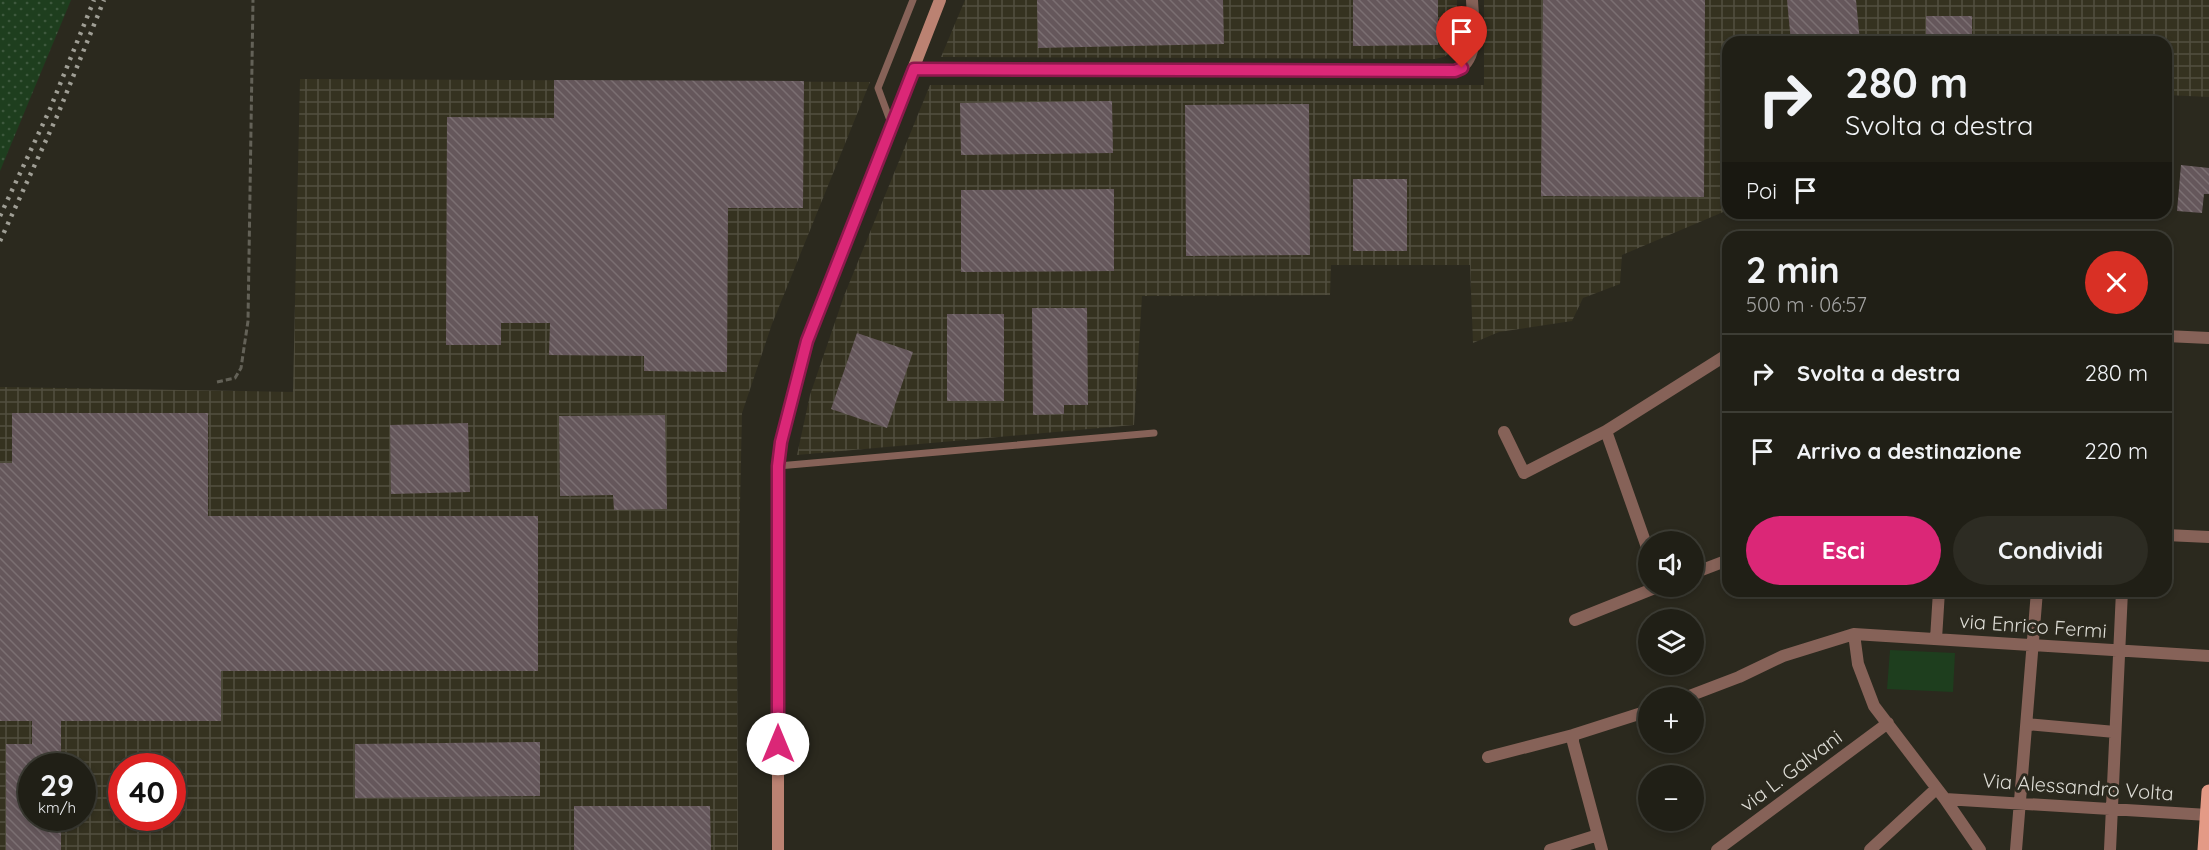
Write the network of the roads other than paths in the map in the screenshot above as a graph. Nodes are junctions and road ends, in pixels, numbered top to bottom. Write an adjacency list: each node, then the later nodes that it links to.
1 (914, 0): 5 (lane)
2 (940, 0): 4 (street)
3 (1472, 0): 4 (street)
4 (914, 69): 5 (street)
5 (892, 127): 12 (street)
6 (2172, 336): 7 (street)
7 (2209, 338)
8 (1722, 358): 9 (street)
9 (1606, 430): 10 (street); 13 (street)
10 (1504, 432)
11 (1154, 433): 12 (lane)
12 (778, 466): 42 (street)
13 (1641, 531)
14 (2172, 535): 15 (street)
15 (2209, 537)
16 (1722, 562): 17 (street)
17 (1704, 569)
18 (1638, 595): 22 (street)
19 (1939, 597): 24 (street)
20 (2037, 597): 25 (street)
21 (2122, 597): 26 (street)
22 (1575, 620)
23 (1854, 634): 24 (street, via Enrico Fermi); 28 (street); 30 (street)
24 (1936, 639): 25 (street, via Enrico Fermi)
25 (2034, 645): 26 (street, via Enrico Fermi); 31 (street)
26 (2119, 651): 27 (street, via Enrico Fermi); 32 (street)
27 (2209, 656)
28 (1704, 690)
29 (1638, 714): 33 (street)
30 (1888, 723): 35 (street); 45 (street, via L. Galvani)
31 (2027, 724): 32 (street); 38 (street)
32 (2115, 732): 39 (street)
33 (1573, 735): 34 (street); 41 (street)
34 (1488, 757)
35 (1936, 789): 37 (street); 46 (street)
36 (2209, 792): 40 (main road)
37 (1945, 799): 38 (street, Via Alessandro Volta); 47 (street)
38 (2020, 803): 39 (street, Via Alessandro Volta); 48 (street)
39 (2112, 809): 40 (street, Via Alessandro Volta); 49 (street)
40 (2208, 815): 50 (main road)
41 (1598, 835): 43 (street); 44 (street)
42 (778, 850)
43 (1550, 850)
44 (1602, 850)
45 (1717, 850)
46 (1870, 850)
47 (1980, 850)
48 (2016, 850)
49 (2110, 850)
50 (2205, 850)

